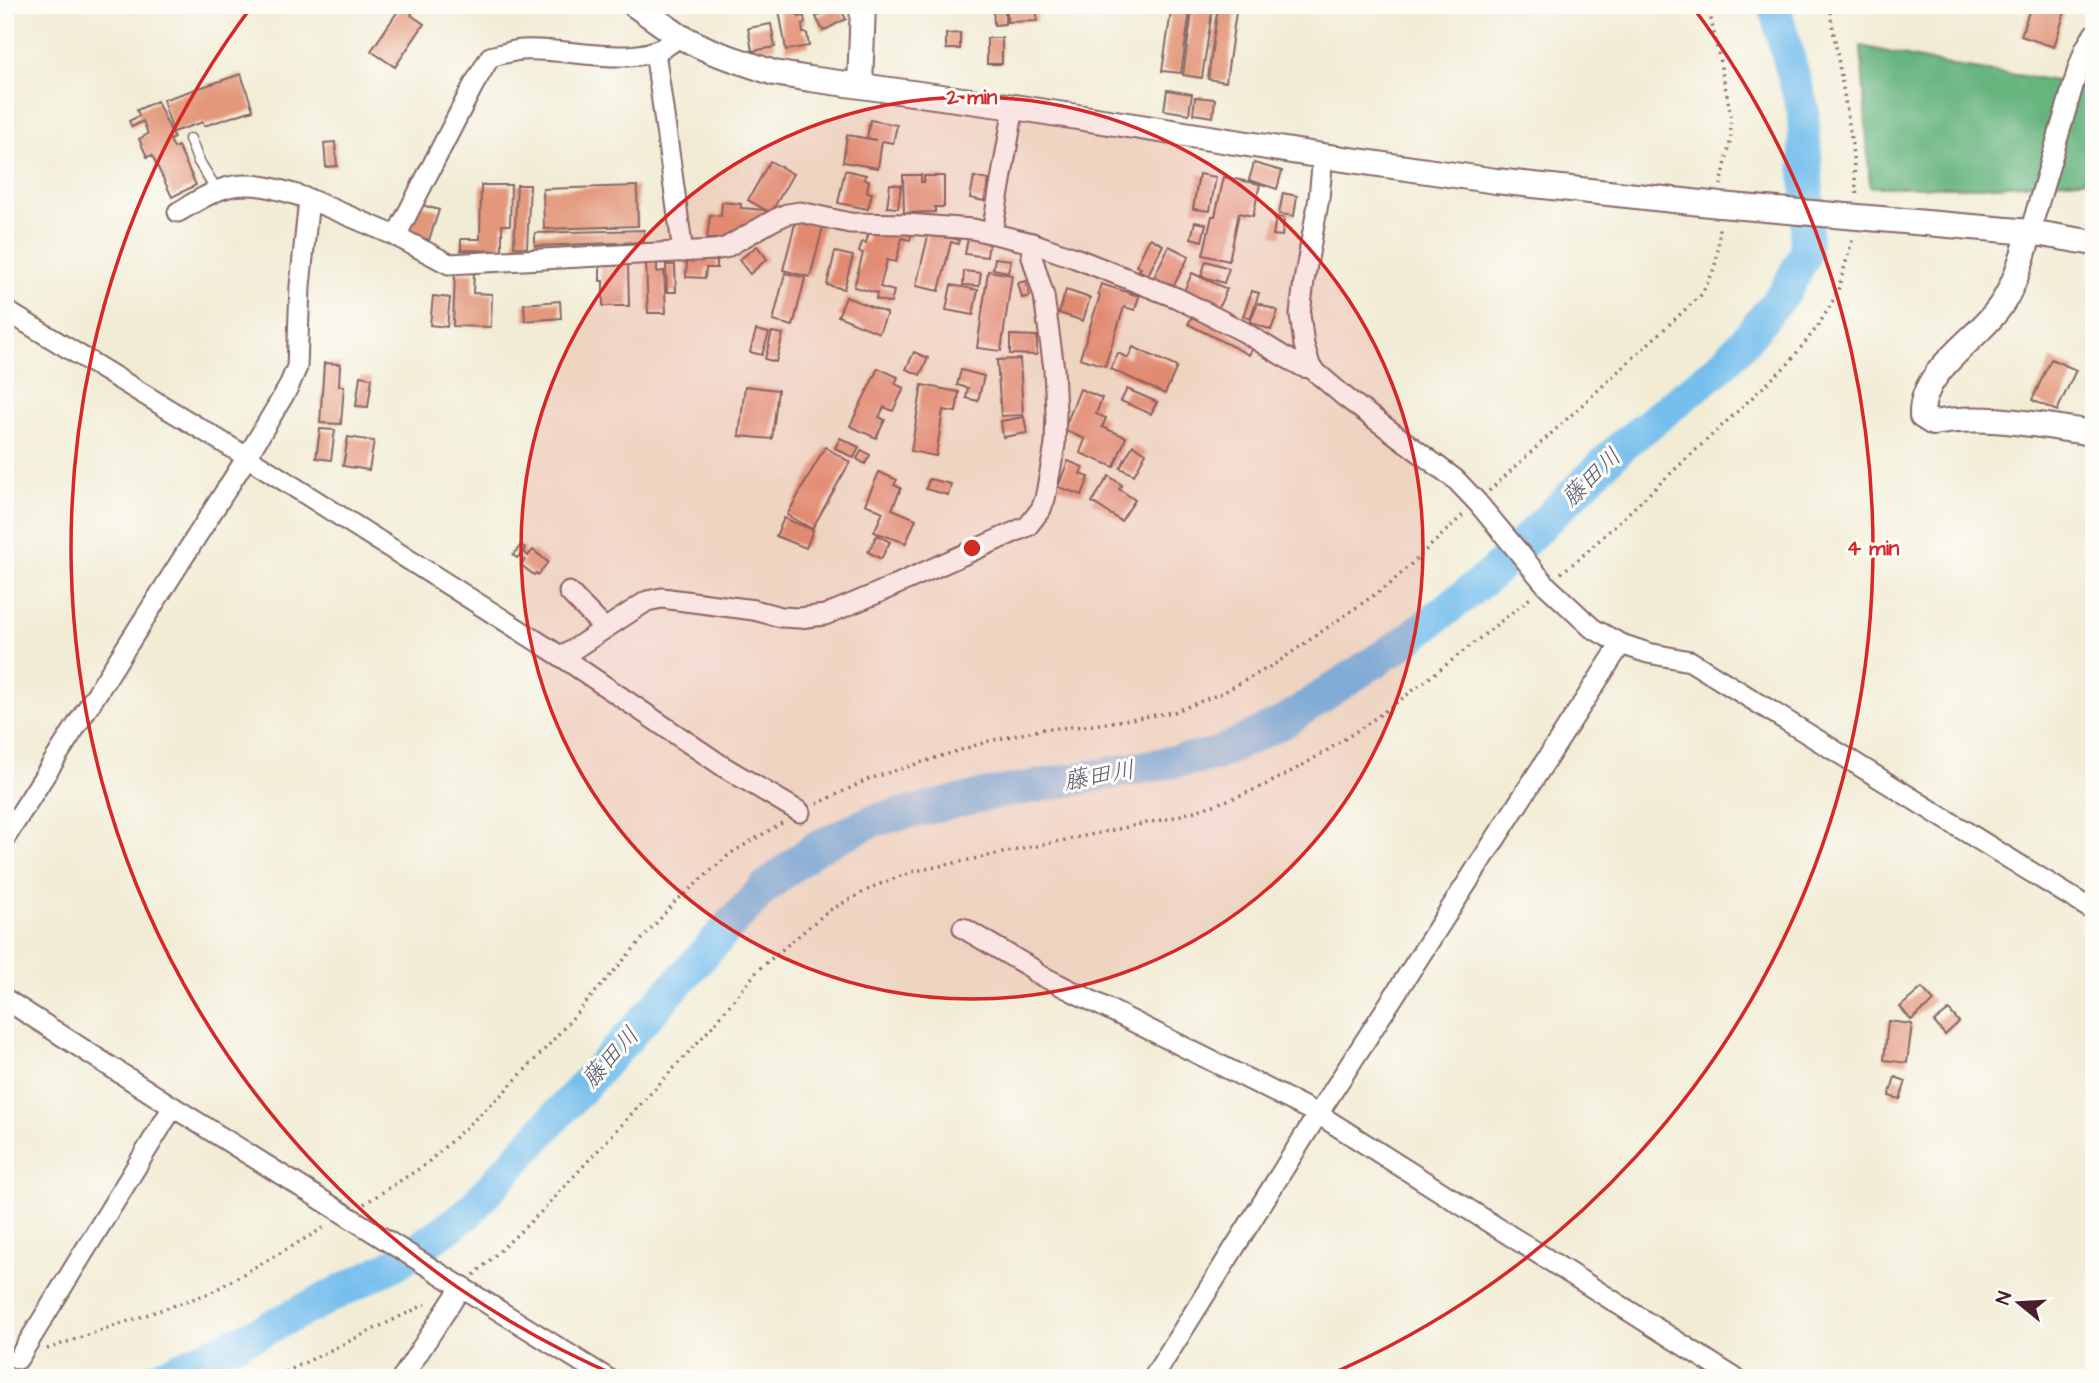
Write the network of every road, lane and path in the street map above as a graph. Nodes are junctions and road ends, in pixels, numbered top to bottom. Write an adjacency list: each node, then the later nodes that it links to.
1 (635, 5): 6 (street)
2 (863, 5): 8 (street)
3 (1708, 5): 14 (path)
4 (1829, 5): 16 (path)
5 (2094, 34): 18 (street)
6 (679, 36): 7 (street); 8 (street)
7 (655, 51): 19 (street); 22 (street)
8 (860, 85): 9 (street)
9 (1014, 107): 11 (street); 17 (street)
10 (190, 139): 12 (lane)
11 (1323, 156): 14 (street); 24 (street)
12 (217, 191): 13 (street); 15 (street)
13 (309, 199): 19 (street); 26 (street)
14 (1720, 205): 16 (street); 27 (path)
15 (178, 212)
16 (1857, 217): 18 (street); 28 (path)
17 (992, 232): 20 (street); 22 (street)
18 (2030, 232): 21 (street); 25 (street)
19 (396, 236): 22 (street)
20 (1032, 243): 24 (street); 30 (street)
21 (2094, 243)
22 (683, 252)
23 (5, 310): 26 (street)
24 (1311, 368): 27 (street)
25 (2094, 433)
26 (247, 457): 32 (street); 34 (street)
27 (1477, 502): 28 (street); 33 (path)
28 (1546, 585): 31 (street); 41 (path)
29 (569, 593): 30 (street)
30 (604, 628): 32 (street)
31 (1621, 644): 35 (street); 39 (street)
32 (562, 657): 33 (street)
33 (800, 813): 40 (path)
34 (5, 838)
35 (2094, 911)
36 (963, 928): 39 (street)
37 (5, 999): 38 (street)
38 (173, 1107): 40 (street); 42 (street)
39 (1318, 1114): 46 (street); 47 (street)
40 (347, 1215): 41 (street); 42 (path)
41 (454, 1283): 43 (path); 44 (street); 45 (street)
42 (18, 1359)
43 (273, 1378)
44 (402, 1378)
45 (607, 1378)
46 (1153, 1378)
47 (1735, 1378)

